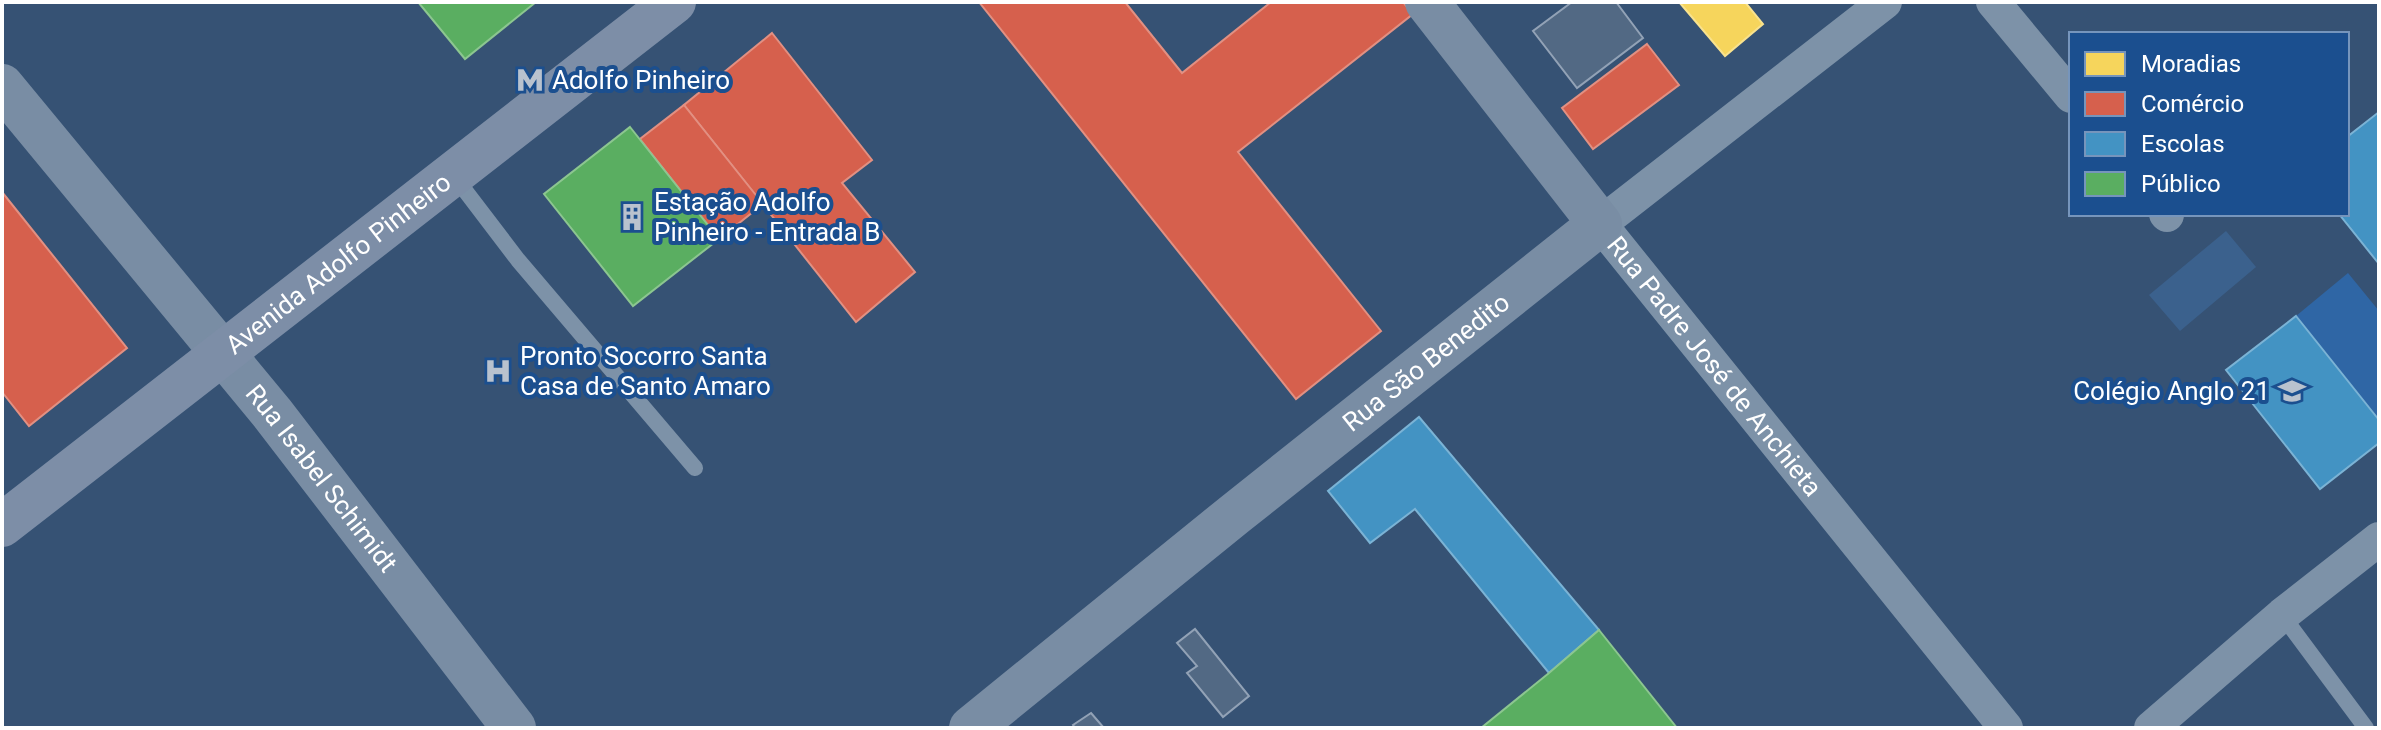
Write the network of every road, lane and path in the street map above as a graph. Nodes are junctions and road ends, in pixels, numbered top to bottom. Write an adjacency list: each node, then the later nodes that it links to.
1 (674, 2): 7 (main road, Avenida Adolfo Pinheiro)
2 (1427, 2): 8 (street, Rua Padre José de Anchieta)
3 (1885, 2): 8 (street, Rua São Benedito)
4 (1993, 2): 6 (street)
5 (2, 86): 9 (street, Rua Isabel Schimidt)
6 (2069, 94)
7 (453, 175): 9 (main road, Avenida Adolfo Pinheiro); 10 (lane)
8 (1600, 224): 15 (street, Rua São Benedito); 16 (street, Rua Padre José de Anchieta)
9 (224, 354): 11 (main road, Avenida Adolfo Pinheiro); 14 (street, Rua Isabel Schimidt)
10 (695, 468)
11 (2, 525)
12 (2379, 539): 13 (street)
13 (2282, 615): 17 (street); 18 (lane)
14 (514, 728)
15 (971, 728)
16 (2006, 728)
17 (2151, 728)
18 (2366, 728)

